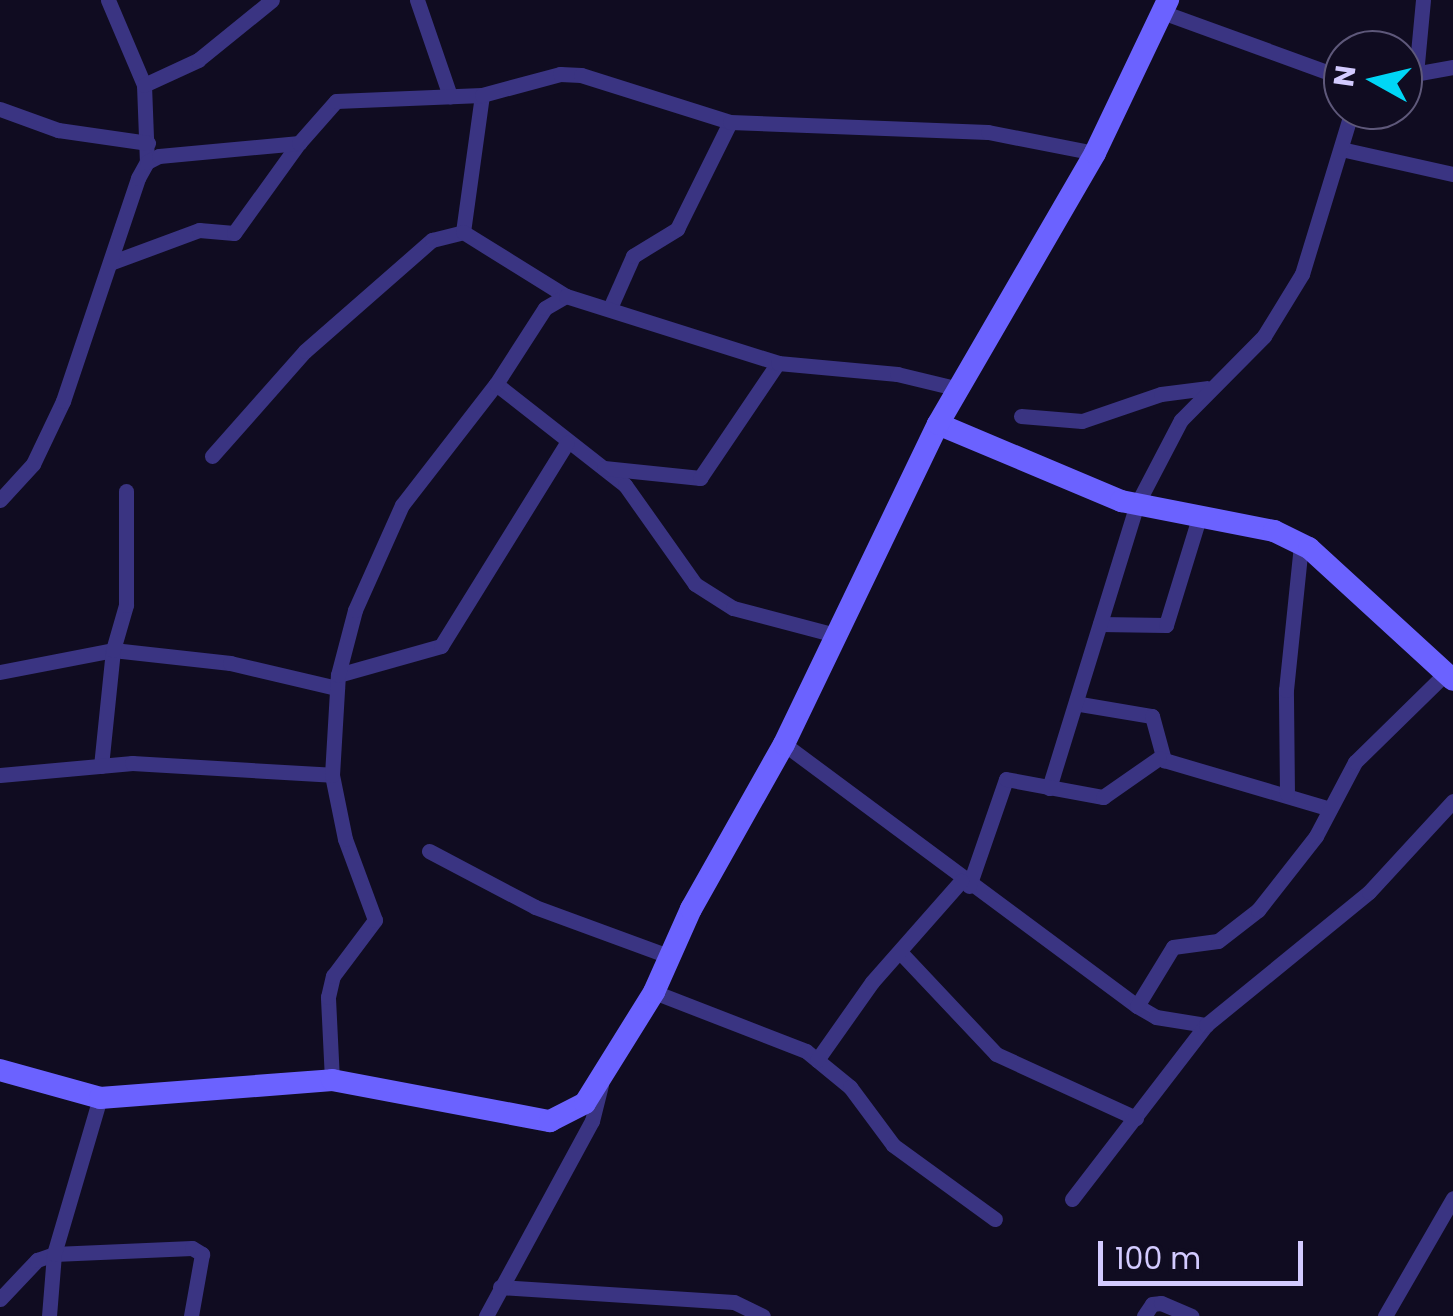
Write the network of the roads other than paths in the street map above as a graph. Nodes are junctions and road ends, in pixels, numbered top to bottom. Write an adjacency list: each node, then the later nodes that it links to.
1 (108, 0): 10 (street)
2 (417, 0): 12 (street)
3 (1423, 0): 6 (street)
4 (261, 3): 10 (street)
5 (1165, 6): 8 (street); 19 (street)
6 (1418, 30)
7 (1453, 68): 9 (street)
8 (1323, 70)
9 (1423, 73)
10 (144, 85): 16 (street)
11 (482, 95): 12 (street); 14 (street); 22 (street)
12 (450, 96): 17 (street)
13 (0, 108): 16 (street)
14 (730, 122): 19 (street); 25 (street)
15 (1346, 130): 18 (street)
16 (148, 143): 20 (street)
17 (299, 143): 20 (street); 23 (street)
18 (1341, 149): 21 (street); 28 (street)
19 (1095, 153): 29 (street)
20 (146, 162): 23 (street)
21 (1453, 174)
22 (464, 232): 24 (street); 33 (street)
23 (110, 262): 36 (street)
24 (566, 296): 25 (street); 27 (street)
25 (610, 308): 26 (street)
26 (778, 363): 29 (street); 34 (street)
27 (496, 384): 32 (street); 45 (street)
28 (1207, 388): 30 (street); 37 (street)
29 (959, 389): 31 (street)
30 (1021, 416)
31 (938, 424): 37 (street); 41 (street)
32 (567, 443): 34 (street); 45 (street)
33 (212, 456)
34 (600, 467): 41 (street)
35 (126, 491): 42 (street)
36 (0, 500)
37 (1136, 504): 38 (street); 40 (street)
38 (1199, 518): 39 (street); 40 (street)
39 (1302, 544): 44 (street); 53 (street)
40 (1100, 624): 46 (street)
41 (834, 636): 47 (street)
42 (113, 650): 43 (street); 45 (street); 49 (street)
43 (0, 672)
44 (1449, 677): 55 (street)
45 (338, 682): 51 (street)
46 (1080, 704): 48 (street); 52 (street)
47 (784, 744): 57 (street); 59 (street)
48 (1159, 758): 52 (street); 53 (street)
49 (102, 766): 50 (street); 51 (street)
50 (0, 775)
51 (332, 775): 65 (street)
52 (1049, 788): 57 (street)
53 (1287, 794): 55 (street)
54 (1453, 800): 62 (street)
55 (1330, 809): 61 (street)
56 (429, 851): 59 (street)
57 (965, 884): 58 (street); 61 (street)
58 (900, 952): 63 (street); 68 (street)
59 (671, 957): 60 (street)
60 (654, 992): 63 (street); 66 (street)
61 (1136, 1006): 62 (street)
62 (1206, 1025): 68 (street)
63 (818, 1060): 71 (street)
64 (0, 1070): 67 (street)
65 (332, 1080): 66 (street); 67 (street)
66 (601, 1084): 73 (street)
67 (100, 1098): 72 (street)
68 (1136, 1118): 70 (street)
69 (1453, 1198): 81 (street)
70 (1072, 1199)
71 (996, 1219)
72 (54, 1254): 74 (street); 75 (street); 76 (street)
73 (500, 1287): 77 (street); 78 (street)
74 (0, 1298)
75 (49, 1316)
76 (191, 1316)
77 (486, 1316)
78 (764, 1316)
79 (1144, 1316): 80 (street)
80 (1190, 1316)
81 (1386, 1316)

